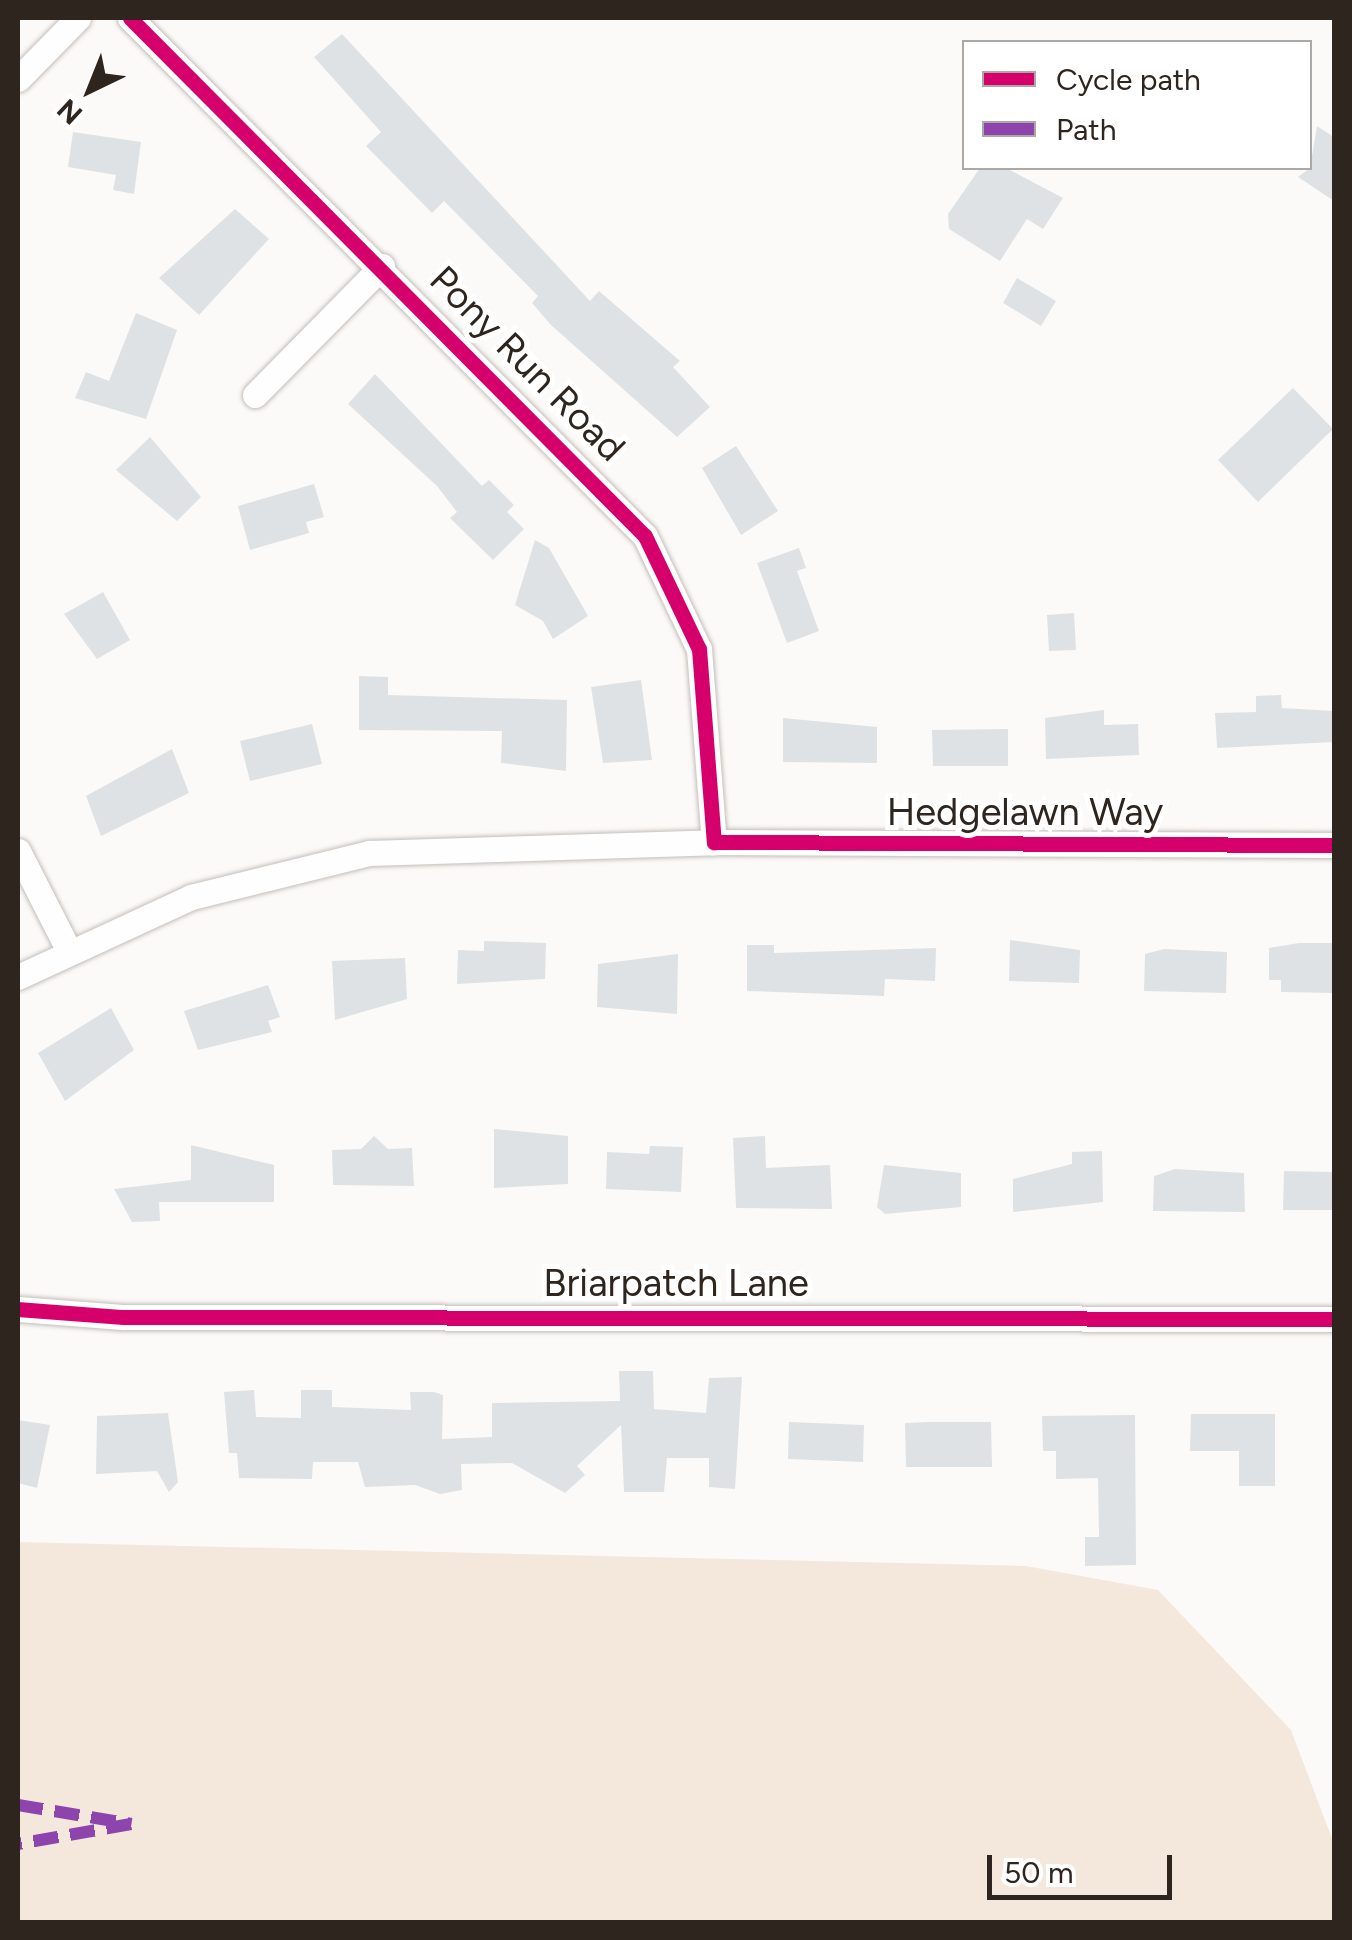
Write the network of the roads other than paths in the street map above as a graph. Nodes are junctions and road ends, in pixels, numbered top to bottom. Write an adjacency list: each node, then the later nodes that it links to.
1 (78, 18): 3 (street)
2 (130, 18): 4 (street, Pony Run Road)
3 (18, 79)
4 (382, 266): 5 (street); 6 (street, Pony Run Road)
5 (255, 395)
6 (714, 842): 7 (street, Hedgelawn Way); 9 (street, Hedgelawn Way)
7 (1334, 844)
8 (18, 851): 9 (street)
9 (68, 949): 10 (street, Hedgelawn Way)
10 (18, 977)
11 (18, 1308): 12 (street, Briarpatch Lane)
12 (1334, 1319)

